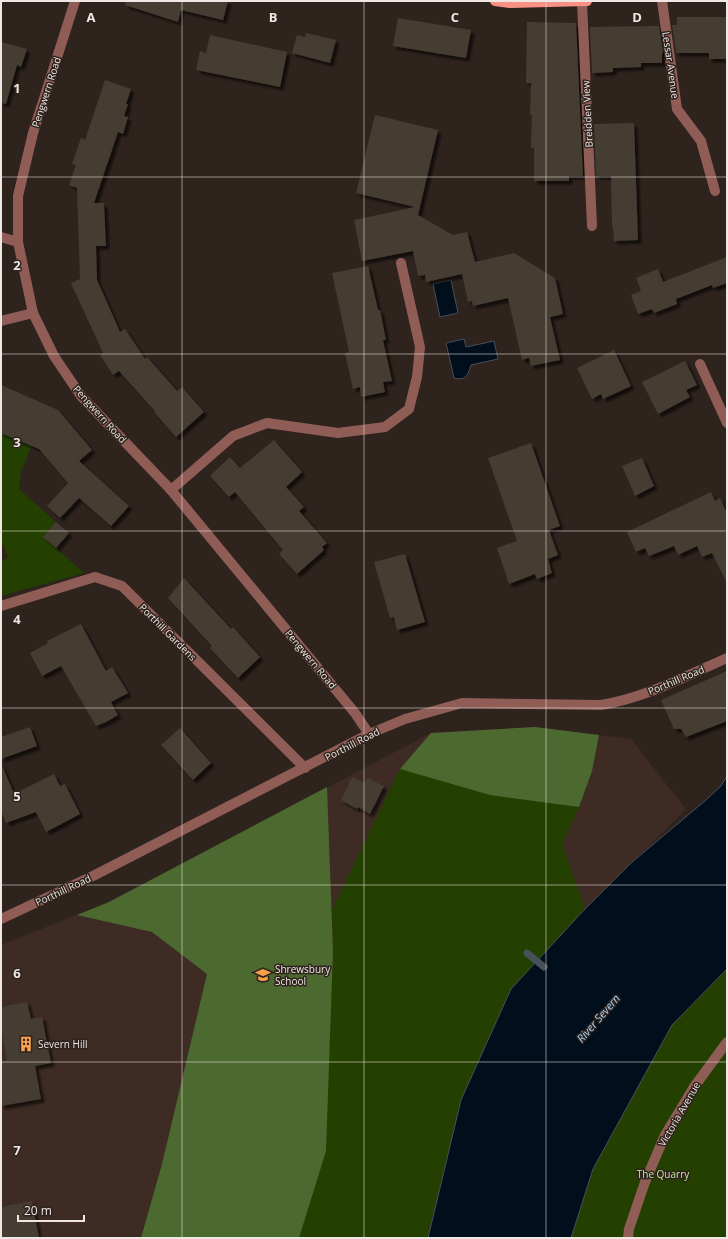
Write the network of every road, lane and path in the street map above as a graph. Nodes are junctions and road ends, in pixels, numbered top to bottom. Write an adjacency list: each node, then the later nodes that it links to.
1 (75, 1): 9 (street, Pengwern Road)
2 (495, 1): 5 (main road)
3 (587, 1): 5 (main road)
4 (662, 1): 6 (street, Lessar Avenue)
5 (582, 2): 7 (street, Breidden View)
6 (715, 191)
7 (592, 226)
8 (1, 237): 9 (street)
9 (18, 242): 11 (street, Pengwern Road)
10 (400, 263): 15 (street)
11 (33, 312): 12 (street); 15 (street, Pengwern Road)
12 (1, 321)
13 (700, 364): 14 (street)
14 (727, 423)
15 (171, 490): 18 (street, Pengwern Road)
16 (1, 606): 19 (street, Porthill Gardens)
17 (727, 658): 18 (street, Porthill Road)
18 (370, 734): 19 (street, Porthill Road)
19 (305, 768): 20 (street, Porthill Road)
20 (1, 919)
21 (727, 1042): 22 (street, Victoria Avenue)
22 (628, 1238)

